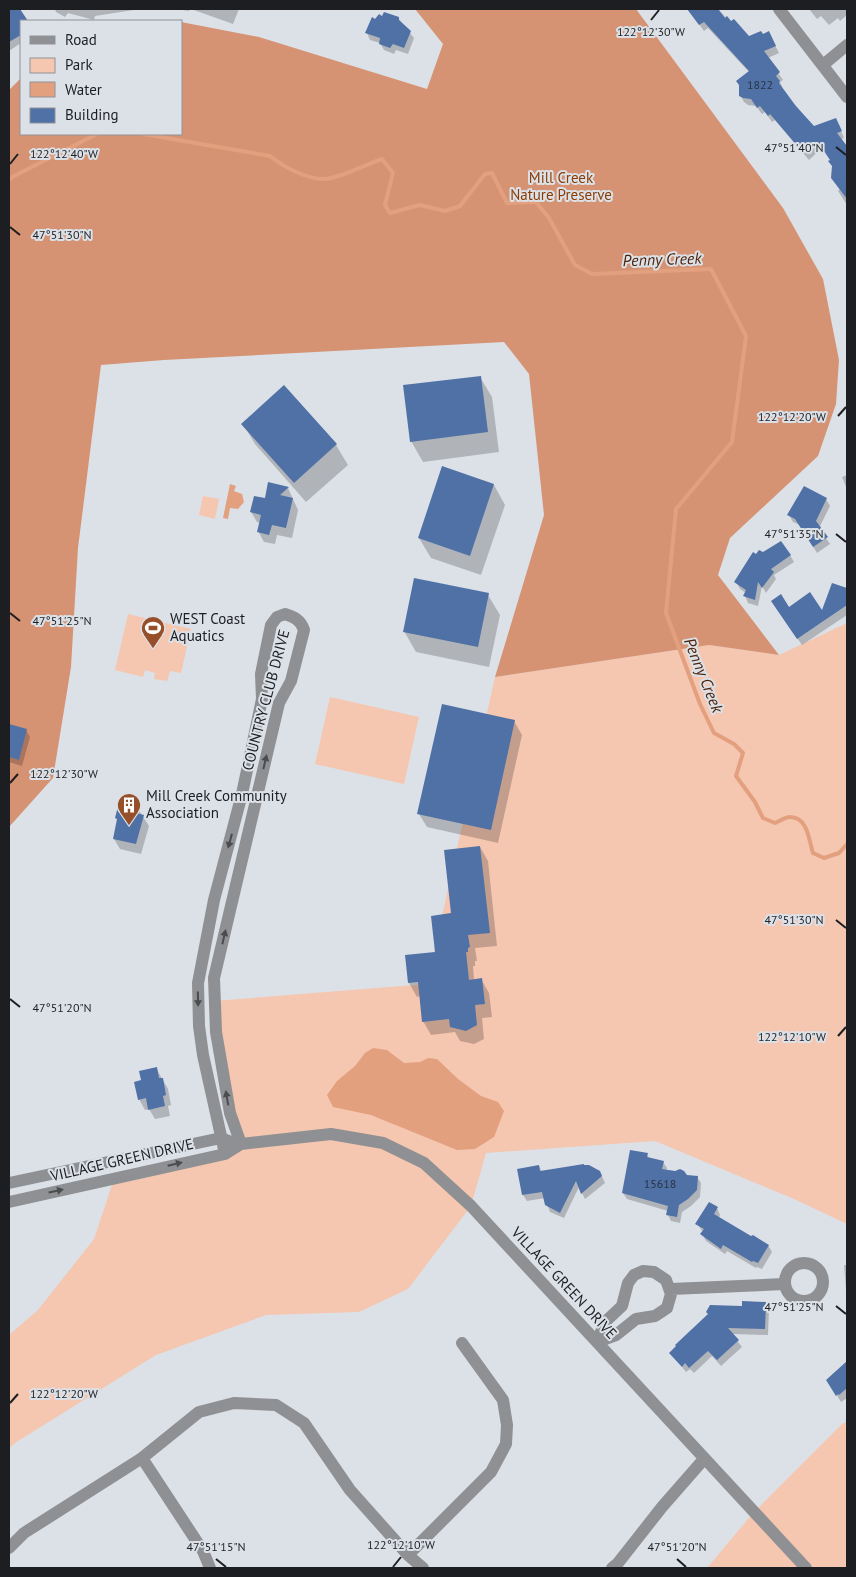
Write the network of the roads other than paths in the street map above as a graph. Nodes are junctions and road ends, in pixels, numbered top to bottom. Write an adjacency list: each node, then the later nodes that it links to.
1 (779, 9): 3 (street)
2 (847, 45): 3 (street)
3 (823, 65): 4 (street)
4 (847, 97)
5 (221, 1138): 6 (street, VILLAGE GREEN DRIVE); 6 (street, COUNTRY CLUB DRIVE, one-way to 5); 7 (street, COUNTRY CLUB DRIVE); 8 (street, VILLAGE GREEN DRIVE)
6 (241, 1144): 7 (street, VILLAGE GREEN DRIVE); 12 (street, VILLAGE GREEN DRIVE)
7 (225, 1154): 9 (street, VILLAGE GREEN DRIVE, one-way to 7)
8 (9, 1183)
9 (9, 1202)
10 (784, 1284): 11 (street)
11 (670, 1289): 12 (street); 12 (street)
12 (597, 1342): 15 (street, VILLAGE GREEN DRIVE)
13 (462, 1344): 17 (street)
14 (142, 1458): 16 (street); 17 (street); 18 (street)
15 (704, 1459): 20 (street); 21 (street, VILLAGE GREEN DRIVE)
16 (9, 1548)
17 (408, 1556): 19 (street)
18 (210, 1568)
19 (423, 1568)
20 (612, 1568)
21 (806, 1568)

